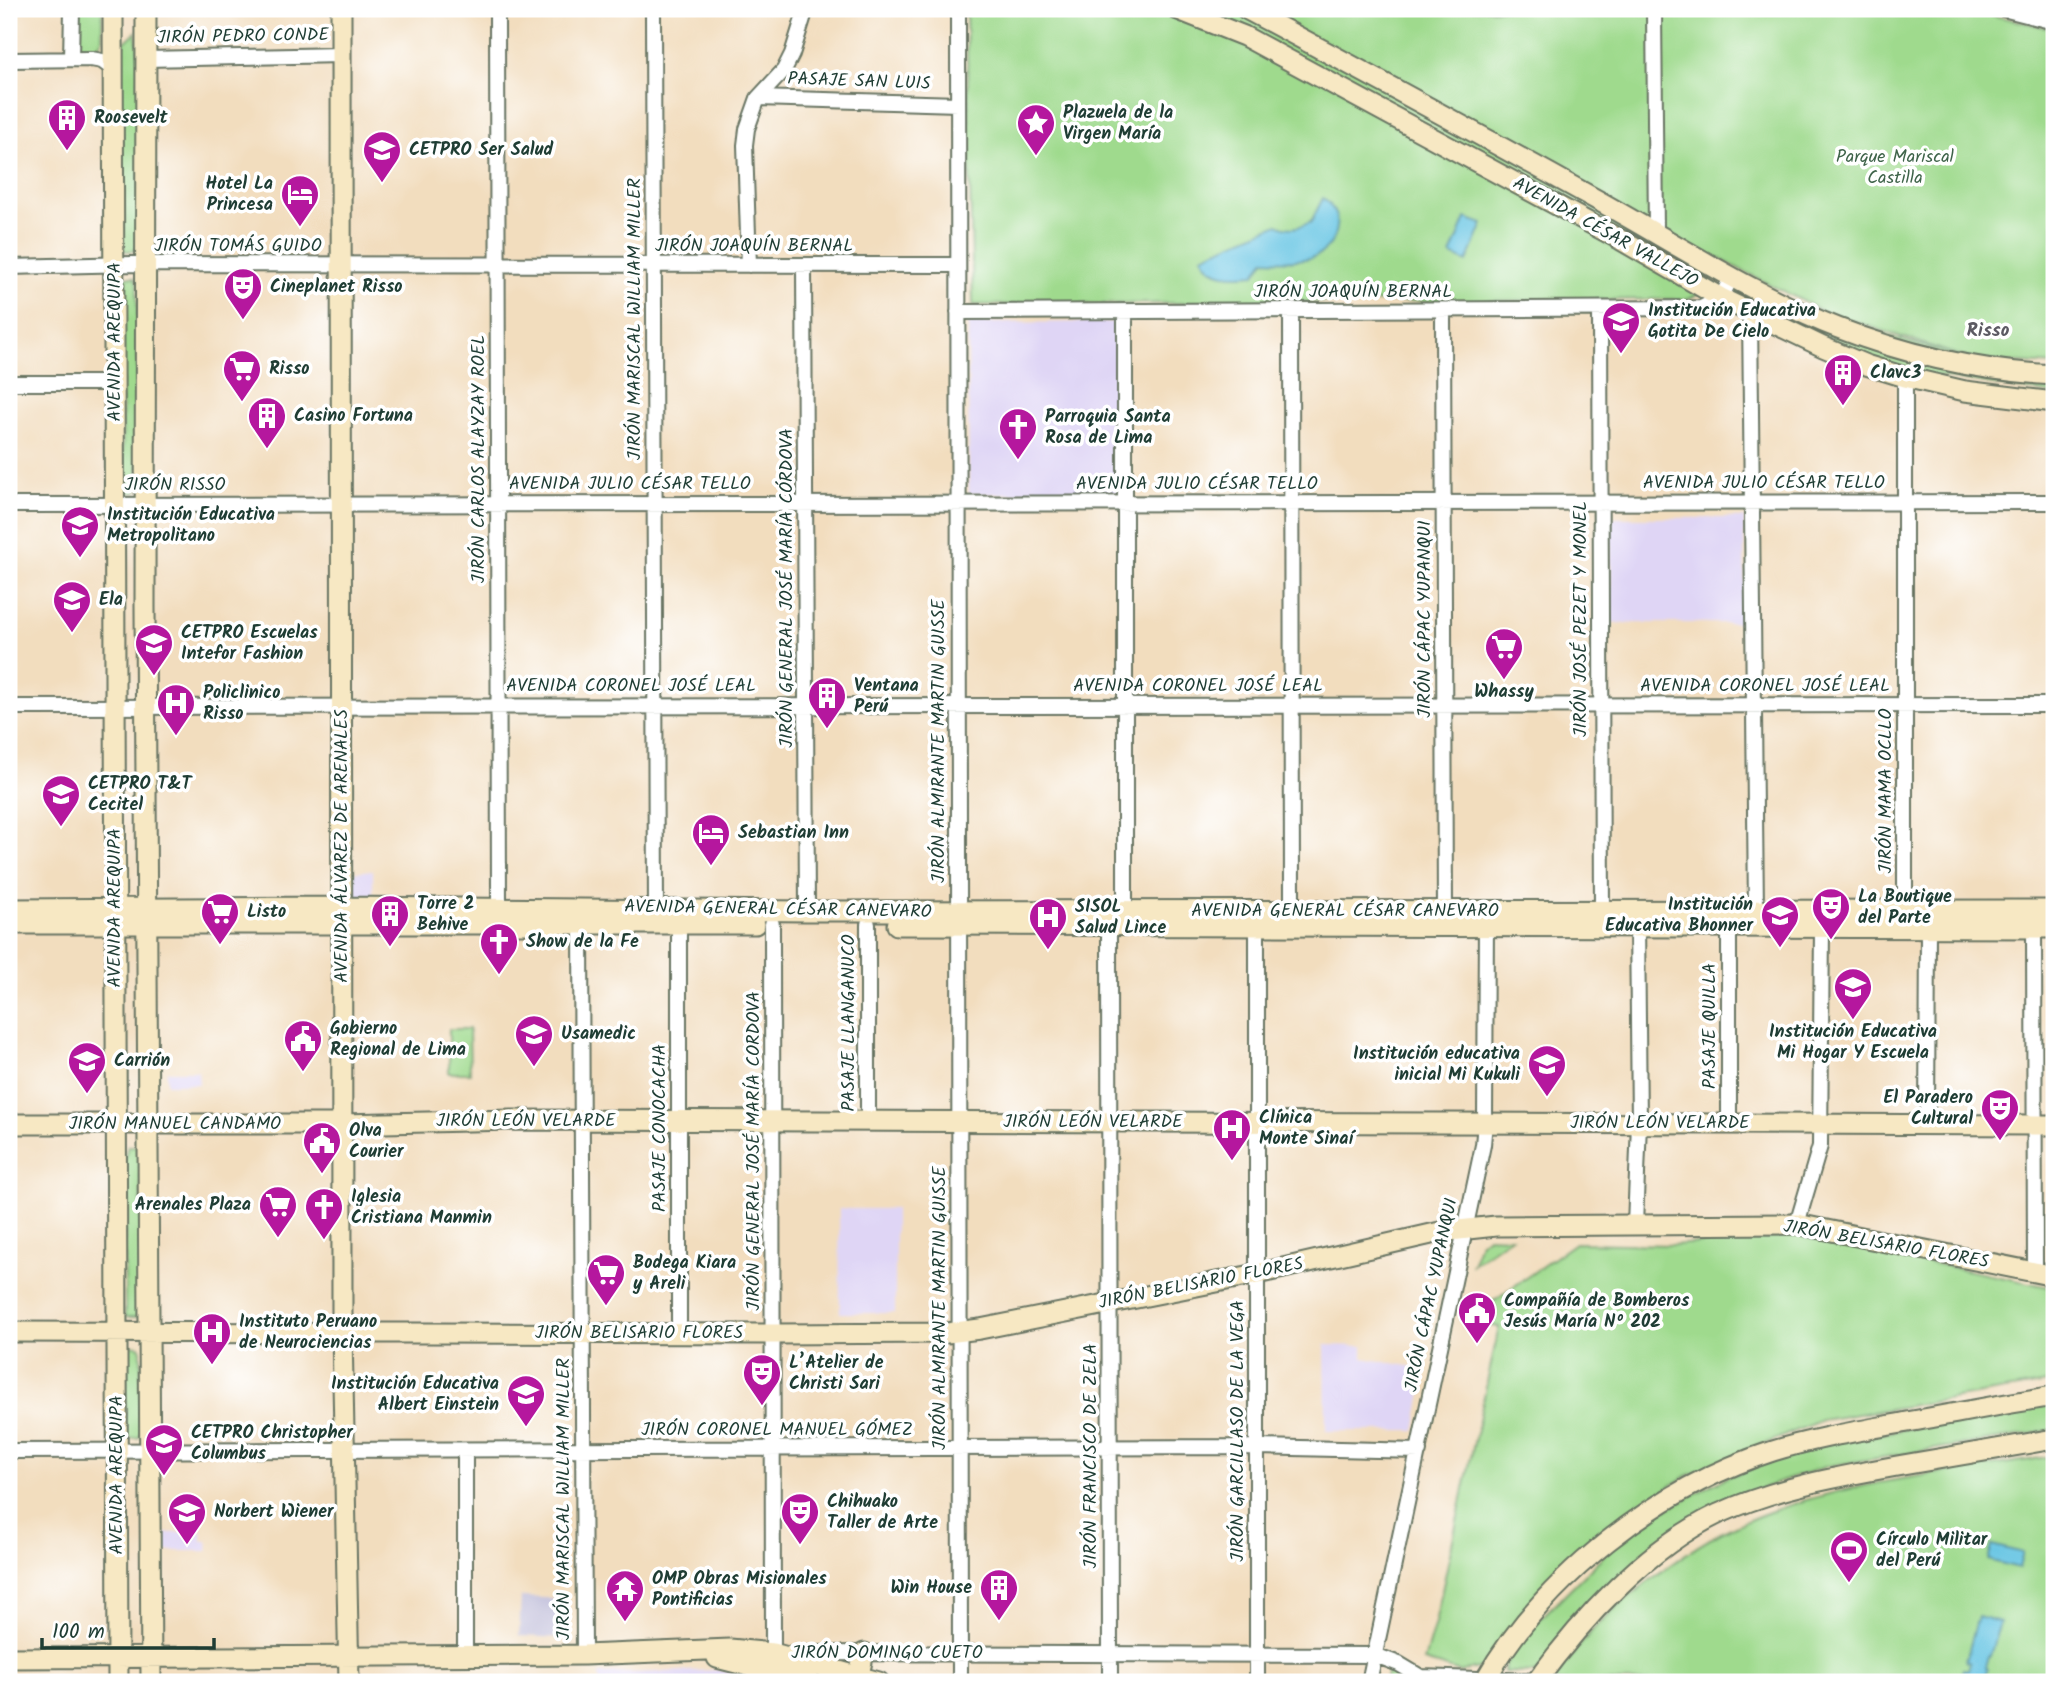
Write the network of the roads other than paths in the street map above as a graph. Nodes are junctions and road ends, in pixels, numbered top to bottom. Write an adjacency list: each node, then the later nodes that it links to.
1 (72, 9): 16 (street)
2 (113, 9): 14 (main road, AVENIDA AREQUIPA)
3 (341, 9): 15 (main road, AVENIDA ÁLVAREZ DE ARENALES)
4 (497, 9): 30 (street, JIRÓN CARLOS ALAYZAY ROEL)
5 (653, 9): 31 (street, JIRÓN MARISCAL WILLIAM MILLER)
6 (806, 9): 22 (street)
7 (958, 9): 24 (street, JIRÓN ALMIRANTE MARTIN GUISSE)
8 (1176, 9): 25 (main road, AVENIDA CÉSAR VALLEJO)
9 (1246, 9): 21 (main road, AVENIDA CÉSAR VALLEJO)
10 (1654, 9): 27 (street)
11 (2003, 9): 13 (street)
12 (147, 10): 14 (main road); 18 (main road, AVENIDA AREQUIPA)
13 (2054, 22)
14 (113, 47): 17 (street); 20 (main road, AVENIDA AREQUIPA)
15 (342, 55): 18 (street, JIRÓN PEDRO CONDE); 35 (main road, AVENIDA ÁLVAREZ DE ARENALES)
16 (71, 59): 17 (street); 19 (street)
17 (91, 59): 20 (street)
18 (146, 59): 29 (main road, AVENIDA AREQUIPA)
19 (9, 60)
20 (113, 69): 28 (main road, AVENIDA AREQUIPA)
21 (1385, 83): 23 (main road, AVENIDA CÉSAR VALLEJO); 25 (main road)
22 (758, 98): 24 (street, PASAJE SAN LUIS); 32 (street)
23 (1418, 101): 26 (main road); 27 (main road, AVENIDA CÉSAR VALLEJO)
24 (958, 104): 34 (street, JIRÓN ALMIRANTE MARTIN GUISSE)
25 (1373, 105): 26 (main road, AVENIDA CÉSAR VALLEJO)
26 (1405, 122): 38 (main road, AVENIDA CÉSAR VALLEJO)
27 (1656, 232): 37 (main road, AVENIDA CÉSAR VALLEJO)
28 (115, 265): 29 (street, JIRÓN TOMÁS GUIDO); 36 (street, JIRÓN TOMÁS GUIDO); 48 (main road, AVENIDA AREQUIPA)
29 (145, 265): 35 (street, JIRÓN TOMÁS GUIDO); 63 (main road, AVENIDA AREQUIPA)
30 (497, 265): 31 (street, JIRÓN JOAQUÍN BERNAL); 35 (street, JIRÓN JOAQUÍN BERNAL); 54 (street, JIRÓN CARLOS ALAYZAY ROEL)
31 (654, 265): 32 (street, JIRÓN JOAQUÍN BERNAL); 55 (street, JIRÓN MARISCAL WILLIAM MILLER)
32 (748, 265): 33 (street, JIRÓN JOAQUÍN BERNAL)
33 (804, 265): 34 (street, JIRÓN JOAQUÍN BERNAL); 56 (street, JIRÓN GENERAL JOSÉ MARÍA CÓRDOVA)
34 (958, 265): 43 (street, JIRÓN ALMIRANTE MARTIN GUISSE)
35 (340, 266): 53 (main road, AVENIDA ÁLVAREZ DE ARENALES)
36 (9, 267)
37 (1732, 276): 38 (street); 45 (main road, AVENIDA CÉSAR VALLEJO)
38 (1721, 298): 39 (street, JIRÓN JOAQUÍN BERNAL); 42 (main road, AVENIDA CÉSAR VALLEJO)
39 (1600, 310): 41 (street, JIRÓN JOAQUÍN BERNAL); 61 (street, JIRÓN JOSÉ PEZET Y MONEL)
40 (1291, 311): 41 (street, JIRÓN JOAQUÍN BERNAL); 44 (street, JIRÓN JOAQUÍN BERNAL); 59 (street)
41 (1443, 311): 60 (street, JIRÓN CÁPAC YUPANQUI)
42 (1750, 311): 46 (main road, AVENIDA CÉSAR VALLEJO); 50 (street)
43 (958, 312): 44 (street, JIRÓN JOAQUÍN BERNAL); 57 (street, JIRÓN ALMIRANTE MARTIN GUISSE)
44 (1125, 312): 58 (street)
45 (2054, 375)
46 (1905, 377): 49 (main road, AVENIDA CÉSAR VALLEJO); 51 (street, JIRÓN MAMA OCLLO)
47 (9, 383): 48 (street)
48 (114, 383): 62 (main road, AVENIDA AREQUIPA)
49 (2054, 402)
50 (1752, 502): 51 (street, AVENIDA JULIO CÉSAR TELLO); 61 (street, AVENIDA JULIO CÉSAR TELLO); 70 (street)
51 (1905, 502): 52 (street, AVENIDA JULIO CÉSAR TELLO); 71 (street, JIRÓN MAMA OCLLO)
52 (2054, 502)
53 (341, 503): 54 (street, AVENIDA JULIO CÉSAR TELLO); 63 (street, JIRÓN RISSO); 73 (main road, AVENIDA ÁLVAREZ DE ARENALES)
54 (498, 503): 55 (street, AVENIDA JULIO CÉSAR TELLO); 74 (street, JIRÓN CARLOS ALAYZAY ROEL)
55 (655, 503): 56 (street, AVENIDA JULIO CÉSAR TELLO); 75 (street, JIRÓN MARISCAL WILLIAM MILLER)
56 (806, 503): 57 (street, AVENIDA JULIO CÉSAR TELLO); 65 (street, JIRÓN GENERAL JOSÉ MARÍA CÓRDOVA)
57 (958, 503): 58 (street, AVENIDA JULIO CÉSAR TELLO); 76 (street, JIRÓN ALMIRANTE MARTIN GUISSE)
58 (1125, 503): 59 (street, AVENIDA JULIO CÉSAR TELLO); 66 (street)
59 (1291, 503): 60 (street, AVENIDA JULIO CÉSAR TELLO); 67 (street)
60 (1443, 503): 61 (street, AVENIDA JULIO CÉSAR TELLO); 68 (street, JIRÓN CÁPAC YUPANQUI)
61 (1600, 503): 69 (street, JIRÓN JOSÉ PEZET Y MONEL)
62 (114, 504): 63 (street, JIRÓN RISSO); 64 (street, JIRÓN RISSO); 78 (main road, AVENIDA AREQUIPA)
63 (145, 504): 79 (main road, AVENIDA AREQUIPA)
64 (9, 505)
65 (806, 705): 75 (street, AVENIDA CORONEL JOSÉ LEAL); 76 (street, AVENIDA CORONEL JOSÉ LEAL); 84 (street, JIRÓN GENERAL JOSÉ MARÍA CÓRDOVA)
66 (1125, 705): 67 (street, AVENIDA CORONEL JOSÉ LEAL); 76 (street, AVENIDA CORONEL JOSÉ LEAL); 85 (street)
67 (1292, 705): 68 (street, AVENIDA CORONEL JOSÉ LEAL); 87 (street)
68 (1444, 705): 69 (street, AVENIDA CORONEL JOSÉ LEAL); 93 (street, JIRÓN CÁPAC YUPANQUI)
69 (1601, 705): 70 (street, AVENIDA CORONEL JOSÉ LEAL); 95 (street, JIRÓN JOSÉ PEZET Y MONEL)
70 (1754, 705): 71 (street, AVENIDA CORONEL JOSÉ LEAL); 86 (street)
71 (1905, 705): 72 (street, AVENIDA CORONEL JOSÉ LEAL); 82 (street, JIRÓN MAMA OCLLO)
72 (2054, 705)
73 (341, 706): 74 (street, AVENIDA CORONEL JOSÉ LEAL); 79 (street, AVENIDA CORONEL JOSÉ LEAL); 88 (main road, AVENIDA ÁLVAREZ DE ARENALES)
74 (498, 706): 75 (street, AVENIDA CORONEL JOSÉ LEAL); 80 (street, JIRÓN CARLOS ALAYZAY ROEL)
75 (656, 706): 91 (street, JIRÓN MARISCAL WILLIAM MILLER)
76 (959, 706): 92 (street, JIRÓN ALMIRANTE MARTIN GUISSE)
77 (9, 707): 78 (street, AVENIDA CORONEL JOSÉ LEAL)
78 (114, 707): 79 (street, AVENIDA CORONEL JOSÉ LEAL); 89 (main road, AVENIDA AREQUIPA)
79 (146, 707): 90 (main road, AVENIDA AREQUIPA)
80 (499, 908): 88 (main road, AVENIDA GENERAL CÉSAR CANEVARO); 91 (main road, AVENIDA GENERAL CÉSAR CANEVARO)
81 (9, 909): 89 (main road)
82 (1905, 910): 83 (main road, AVENIDA GENERAL CÉSAR CANEVARO); 86 (main road, AVENIDA GENERAL CÉSAR CANEVARO)
83 (2054, 910)
84 (807, 911): 91 (main road, AVENIDA GENERAL CÉSAR CANEVARO); 92 (main road, AVENIDA GENERAL CÉSAR CANEVARO)
85 (1125, 911): 87 (main road, AVENIDA GENERAL CÉSAR CANEVARO); 92 (main road, AVENIDA GENERAL CÉSAR CANEVARO); 102 (street)
86 (1756, 911): 96 (main road, AVENIDA GENERAL CÉSAR CANEVARO)
87 (1292, 912): 93 (main road, AVENIDA GENERAL CÉSAR CANEVARO)
88 (342, 915): 90 (main road); 97 (main road, AVENIDA GENERAL CÉSAR CANEVARO); 120 (main road, AVENIDA ÁLVAREZ DE ARENALES)
89 (115, 916): 90 (main road); 99 (main road); 118 (main road, AVENIDA AREQUIPA)
90 (147, 916): 119 (main road, AVENIDA AREQUIPA)
91 (656, 916): 97 (main road, AVENIDA GENERAL CÉSAR CANEVARO); 98 (main road, AVENIDA GENERAL CÉSAR CANEVARO)
92 (959, 918): 101 (main road, AVENIDA GENERAL CÉSAR CANEVARO); 102 (main road, AVENIDA GENERAL CÉSAR CANEVARO); 112 (street, JIRÓN ALMIRANTE MARTIN GUISSE)
93 (1445, 919): 94 (main road, AVENIDA GENERAL CÉSAR CANEVARO); 103 (main road, AVENIDA GENERAL CÉSAR CANEVARO)
94 (1485, 919): 95 (main road, AVENIDA GENERAL CÉSAR CANEVARO); 115 (street, JIRÓN CÁPAC YUPANQUI)
95 (1602, 919): 96 (main road, AVENIDA GENERAL CÉSAR CANEVARO)
96 (1637, 919): 104 (main road, AVENIDA GENERAL CÉSAR CANEVARO); 116 (street)
97 (582, 923): 108 (street, JIRÓN MARISCAL WILLIAM MILLER)
98 (679, 923): 100 (main road, AVENIDA GENERAL CÉSAR CANEVARO); 109 (street, PASAJE CONOCACHA)
99 (9, 924)
100 (772, 924): 101 (main road, AVENIDA GENERAL CÉSAR CANEVARO); 110 (street, JIRÓN GENERAL JOSÉ MARÍA CORDOVA)
101 (869, 924): 111 (street, PASAJE LLANGANUCO)
102 (1110, 926): 103 (main road, AVENIDA GENERAL CÉSAR CANEVARO); 113 (street, JIRÓN FRANCISCO DE ZELA)
103 (1257, 927): 114 (street, JIRÓN GARCILLASO DE LA VEGA)
104 (1728, 928): 105 (main road, AVENIDA GENERAL CÉSAR CANEVARO); 121 (street, PASAJE QUILLA)
105 (1822, 928): 106 (main road, AVENIDA GENERAL CÉSAR CANEVARO); 122 (street)
106 (1927, 928): 107 (main road, AVENIDA GENERAL CÉSAR CANEVARO); 123 (street)
107 (2044, 928): 124 (street)
108 (582, 1120): 109 (main road, JIRÓN LEÓN VELARDE); 120 (main road, JIRÓN LEÓN VELARDE); 136 (street, JIRÓN MARISCAL WILLIAM MILLER)
109 (679, 1121): 110 (main road, JIRÓN LEÓN VELARDE); 137 (street, PASAJE CONOCACHA)
110 (773, 1121): 111 (main road, JIRÓN LEÓN VELARDE); 138 (street, JIRÓN GENERAL JOSÉ MARÍA CORDOVA)
111 (868, 1121): 112 (main road, JIRÓN LEÓN VELARDE)
112 (959, 1122): 113 (main road, JIRÓN LEÓN VELARDE); 131 (street, JIRÓN ALMIRANTE MARTIN GUISSE)
113 (1110, 1122): 114 (main road, JIRÓN LEÓN VELARDE); 130 (street, JIRÓN FRANCISCO DE ZELA)
114 (1257, 1122): 115 (main road, JIRÓN LEÓN VELARDE); 128 (street, JIRÓN GARCILLASO DE LA VEGA)
115 (1485, 1122): 116 (main road, JIRÓN LEÓN VELARDE); 127 (street, JIRÓN CÁPAC YUPANQUI)
116 (1639, 1123): 121 (main road, JIRÓN LEÓN VELARDE); 126 (street)
117 (9, 1124): 118 (main road, JIRÓN MANUEL CANDAMO)
118 (116, 1124): 119 (main road, JIRÓN MANUEL CANDAMO); 133 (main road, AVENIDA AREQUIPA)
119 (148, 1124): 120 (main road, JIRÓN MANUEL CANDAMO); 135 (main road, AVENIDA AREQUIPA)
120 (342, 1124): 134 (main road, AVENIDA ÁLVAREZ DE ARENALES)
121 (1729, 1124): 122 (main road, JIRÓN LEÓN VELARDE)
122 (1821, 1124): 123 (main road, JIRÓN LEÓN VELARDE); 125 (street)
123 (1927, 1124): 124 (main road, JIRÓN LEÓN VELARDE)
124 (2045, 1125): 129 (street)
125 (1797, 1224): 126 (main road, JIRÓN BELISARIO FLORES); 129 (main road, JIRÓN BELISARIO FLORES)
126 (1635, 1225): 127 (main road, JIRÓN BELISARIO FLORES)
127 (1467, 1228): 128 (main road, JIRÓN BELISARIO FLORES); 151 (street, JIRÓN CÁPAC YUPANQUI)
128 (1257, 1274): 130 (main road, JIRÓN BELISARIO FLORES); 142 (street, JIRÓN GARCILLASO DE LA VEGA)
129 (2045, 1274)
130 (1110, 1302): 131 (main road, JIRÓN BELISARIO FLORES); 141 (street, JIRÓN FRANCISCO DE ZELA)
131 (959, 1331): 138 (main road, JIRÓN BELISARIO FLORES); 143 (street, JIRÓN ALMIRANTE MARTIN GUISSE)
132 (9, 1332): 133 (main road, JIRÓN BELISARIO FLORES)
133 (116, 1332): 135 (main road, JIRÓN BELISARIO FLORES); 149 (main road, AVENIDA AREQUIPA)
134 (342, 1332): 135 (main road, JIRÓN BELISARIO FLORES); 136 (main road, JIRÓN BELISARIO FLORES); 145 (main road, AVENIDA ÁLVAREZ DE ARENALES)
135 (149, 1333): 150 (main road, AVENIDA AREQUIPA)
136 (583, 1333): 137 (main road, JIRÓN BELISARIO FLORES); 147 (street, JIRÓN MARISCAL WILLIAM MILLER)
137 (679, 1333): 138 (main road, JIRÓN BELISARIO FLORES)
138 (774, 1334): 144 (street, JIRÓN GENERAL JOSÉ MARÍA CORDOVA)
139 (2054, 1396): 165 (main road)
140 (2054, 1439): 175 (main road)
141 (1110, 1447): 142 (street, JIRÓN CORONEL MANUEL GÓMEZ); 143 (street, JIRÓN CORONEL MANUEL GÓMEZ); 156 (street, JIRÓN FRANCISCO DE ZELA)
142 (1257, 1447): 151 (street, JIRÓN CORONEL MANUEL GÓMEZ); 158 (street, JIRÓN GARCILLASO DE LA VEGA)
143 (959, 1448): 144 (street, JIRÓN CORONEL MANUEL GÓMEZ); 153 (street, JIRÓN ALMIRANTE MARTIN GUISSE)
144 (773, 1449): 147 (street, JIRÓN CORONEL MANUEL GÓMEZ); 163 (street, JIRÓN GENERAL JOSÉ MARÍA CORDOVA)
145 (345, 1450): 146 (street, JIRÓN CORONEL MANUEL GÓMEZ); 150 (street, JIRÓN CORONEL MANUEL GÓMEZ); 161 (main road, AVENIDA ÁLVAREZ DE ARENALES)
146 (465, 1450): 147 (street, JIRÓN CORONEL MANUEL GÓMEZ); 154 (street)
147 (583, 1450): 155 (street, JIRÓN MARISCAL WILLIAM MILLER)
148 (9, 1451): 149 (street, JIRÓN CORONEL MANUEL GÓMEZ)
149 (117, 1451): 150 (street, JIRÓN CORONEL MANUEL GÓMEZ); 159 (main road, AVENIDA AREQUIPA)
150 (149, 1451): 160 (main road, AVENIDA AREQUIPA)
151 (1419, 1451): 157 (street, JIRÓN CÁPAC YUPANQUI)
152 (864, 1653): 153 (street, JIRÓN DOMINGO CUETO); 163 (street, JIRÓN DOMINGO CUETO); 166 (main road)
153 (960, 1654): 156 (street, JIRÓN DOMINGO CUETO); 171 (street, JIRÓN ALMIRANTE MARTIN GUISSE)
154 (465, 1655): 155 (main road); 161 (main road)
155 (584, 1655): 163 (main road)
156 (1110, 1655): 158 (street, JIRÓN DOMINGO CUETO); 172 (street, JIRÓN FRANCISCO DE ZELA)
157 (1375, 1655): 158 (street, JIRÓN DOMINGO CUETO); 164 (street, JIRÓN DOMINGO CUETO); 174 (street, JIRÓN CÁPAC YUPANQUI)
158 (1257, 1656): 173 (street, JIRÓN GARCILLASO DE LA VEGA)
159 (118, 1657): 160 (main road); 162 (main road); 167 (main road, AVENIDA AREQUIPA)
160 (150, 1657): 161 (main road); 168 (main road, AVENIDA AREQUIPA)
161 (349, 1657): 169 (main road, AVENIDA ÁLVAREZ DE ARENALES)
162 (9, 1658)
163 (773, 1662): 166 (main road); 170 (main road)
164 (1425, 1680): 165 (street, JIRÓN DOMINGO CUETO)
165 (1485, 1680): 175 (street, JIRÓN DOMINGO CUETO)
166 (867, 1681)
167 (118, 1682)
168 (151, 1682)
169 (349, 1682)
170 (810, 1682)
171 (960, 1682)
172 (1110, 1682)
173 (1257, 1682)
174 (1369, 1682)
175 (1537, 1682)

